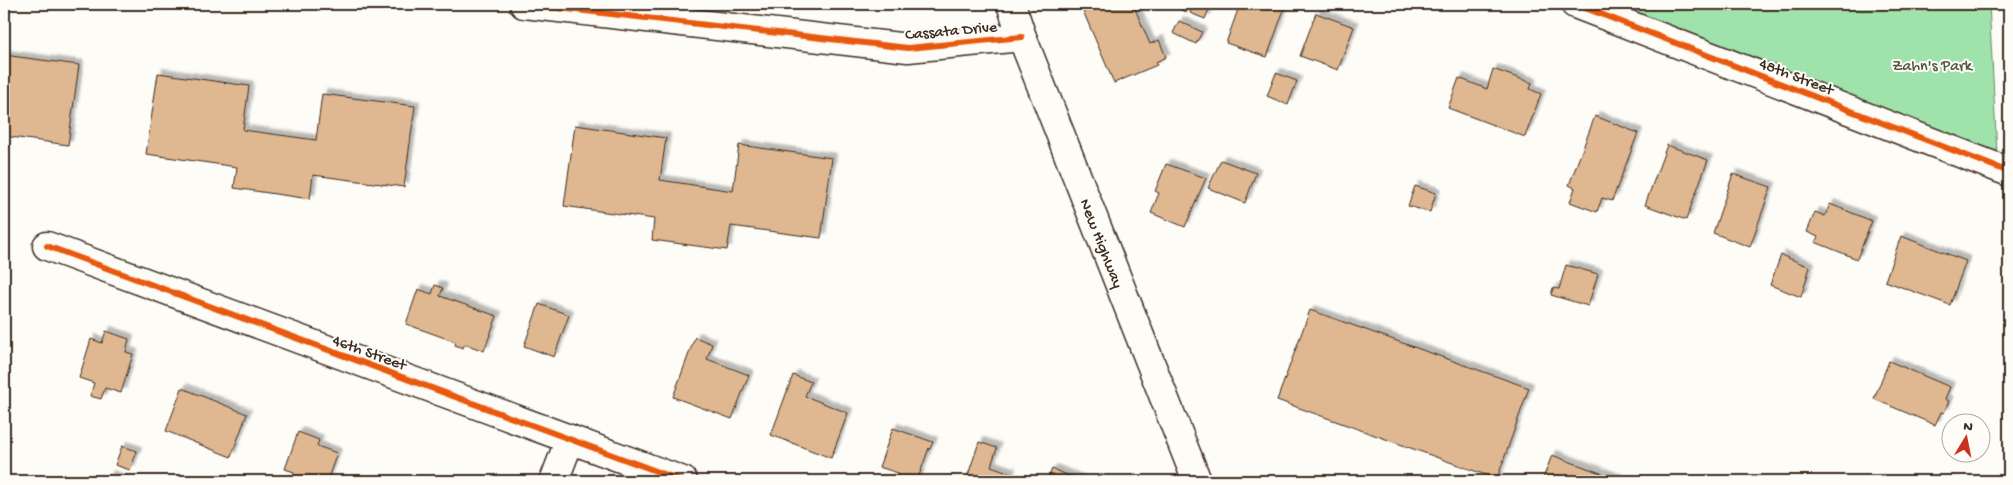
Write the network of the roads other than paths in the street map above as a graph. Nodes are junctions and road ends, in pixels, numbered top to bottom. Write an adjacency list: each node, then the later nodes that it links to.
1 (524, 4): 4 (street, Cassata Drive)
2 (1011, 4): 4 (street, New Highway)
3 (1575, 4): 5 (street, 48th Street)
4 (1022, 36): 10 (street, New Highway)
5 (2009, 172)
6 (47, 246): 7 (street, 46th Street)
7 (570, 439): 8 (street); 9 (street, 46th Street)
8 (554, 481)
9 (683, 481)
10 (1197, 481)

